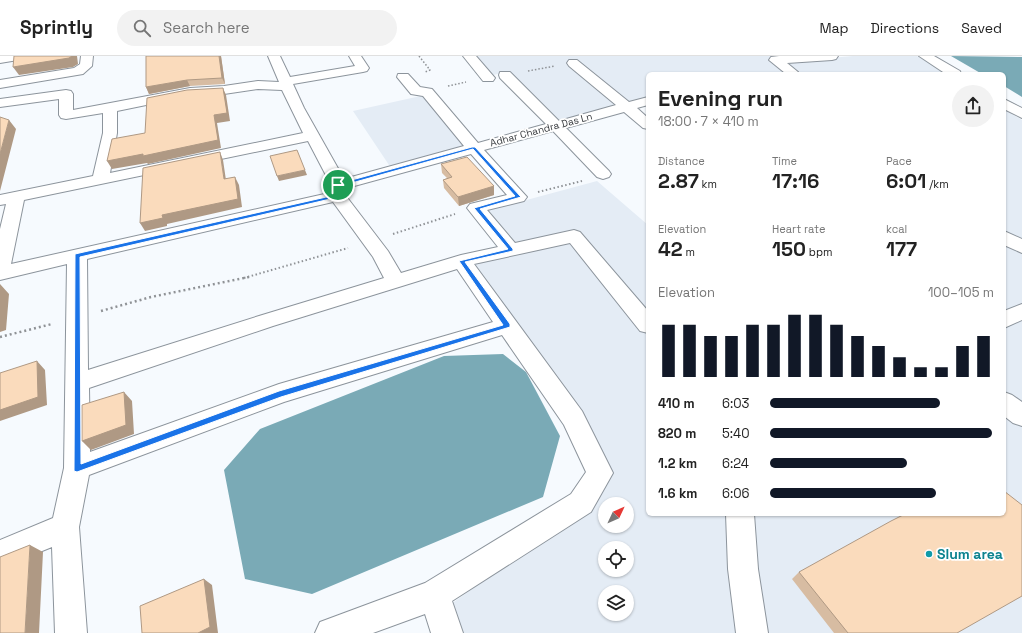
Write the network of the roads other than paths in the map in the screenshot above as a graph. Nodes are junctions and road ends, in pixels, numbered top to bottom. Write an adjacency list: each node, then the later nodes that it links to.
1 (20, 56): 8 (street)
2 (87, 56): 15 (street)
3 (274, 56): 16 (street)
4 (355, 56): 16 (street)
5 (469, 56): 14 (street)
6 (832, 56): 10 (street)
7 (925, 56): 11 (street)
8 (0, 59)
9 (573, 63): 20 (street)
10 (792, 72)
11 (952, 72)
12 (505, 75): 24 (street)
13 (403, 77): 26 (street)
14 (488, 78)
15 (0, 84)
16 (286, 84): 21 (street); 25 (street)
17 (646, 102): 20 (street, Adhar Chandra Das Ln)
18 (0, 103): 21 (street)
19 (1006, 104): 22 (street)
20 (626, 107): 23 (street); 24 (street, Adhar Chandra Das Ln)
21 (110, 108): 28 (street)
22 (1022, 114)
23 (646, 123)
24 (555, 125): 26 (street, Adhar Chandra Das Ln); 27 (street)
25 (312, 136): 28 (street); 29 (street)
26 (474, 148): 29 (street, Adhar Chandra Das Ln); 33 (street)
27 (603, 174)
28 (100, 180): 30 (street)
29 (338, 190): 34 (street, Adhar Chandra Das Ln); 37 (street)
30 (8, 199): 36 (street, Adhar Chandra Das Ln)
31 (1006, 238): 32 (street)
32 (1022, 247)
33 (511, 250): 35 (street); 40 (street)
34 (77, 256): 36 (street, Adhar Chandra Das Ln); 42 (street)
35 (462, 261): 37 (street); 41 (street)
36 (0, 272)
37 (396, 282): 42 (street)
38 (1022, 311): 39 (street)
39 (1006, 319)
40 (646, 322)
41 (507, 326): 45 (street); 49 (street)
42 (77, 383): 45 (street)
43 (1006, 404): 44 (street)
44 (1022, 416)
45 (77, 468): 47 (street)
46 (740, 516): 53 (street)
47 (65, 527): 48 (street); 50 (street)
48 (0, 554)
49 (434, 595): 51 (street); 52 (street)
50 (71, 633)
51 (331, 633)
52 (448, 633)
53 (752, 633)

